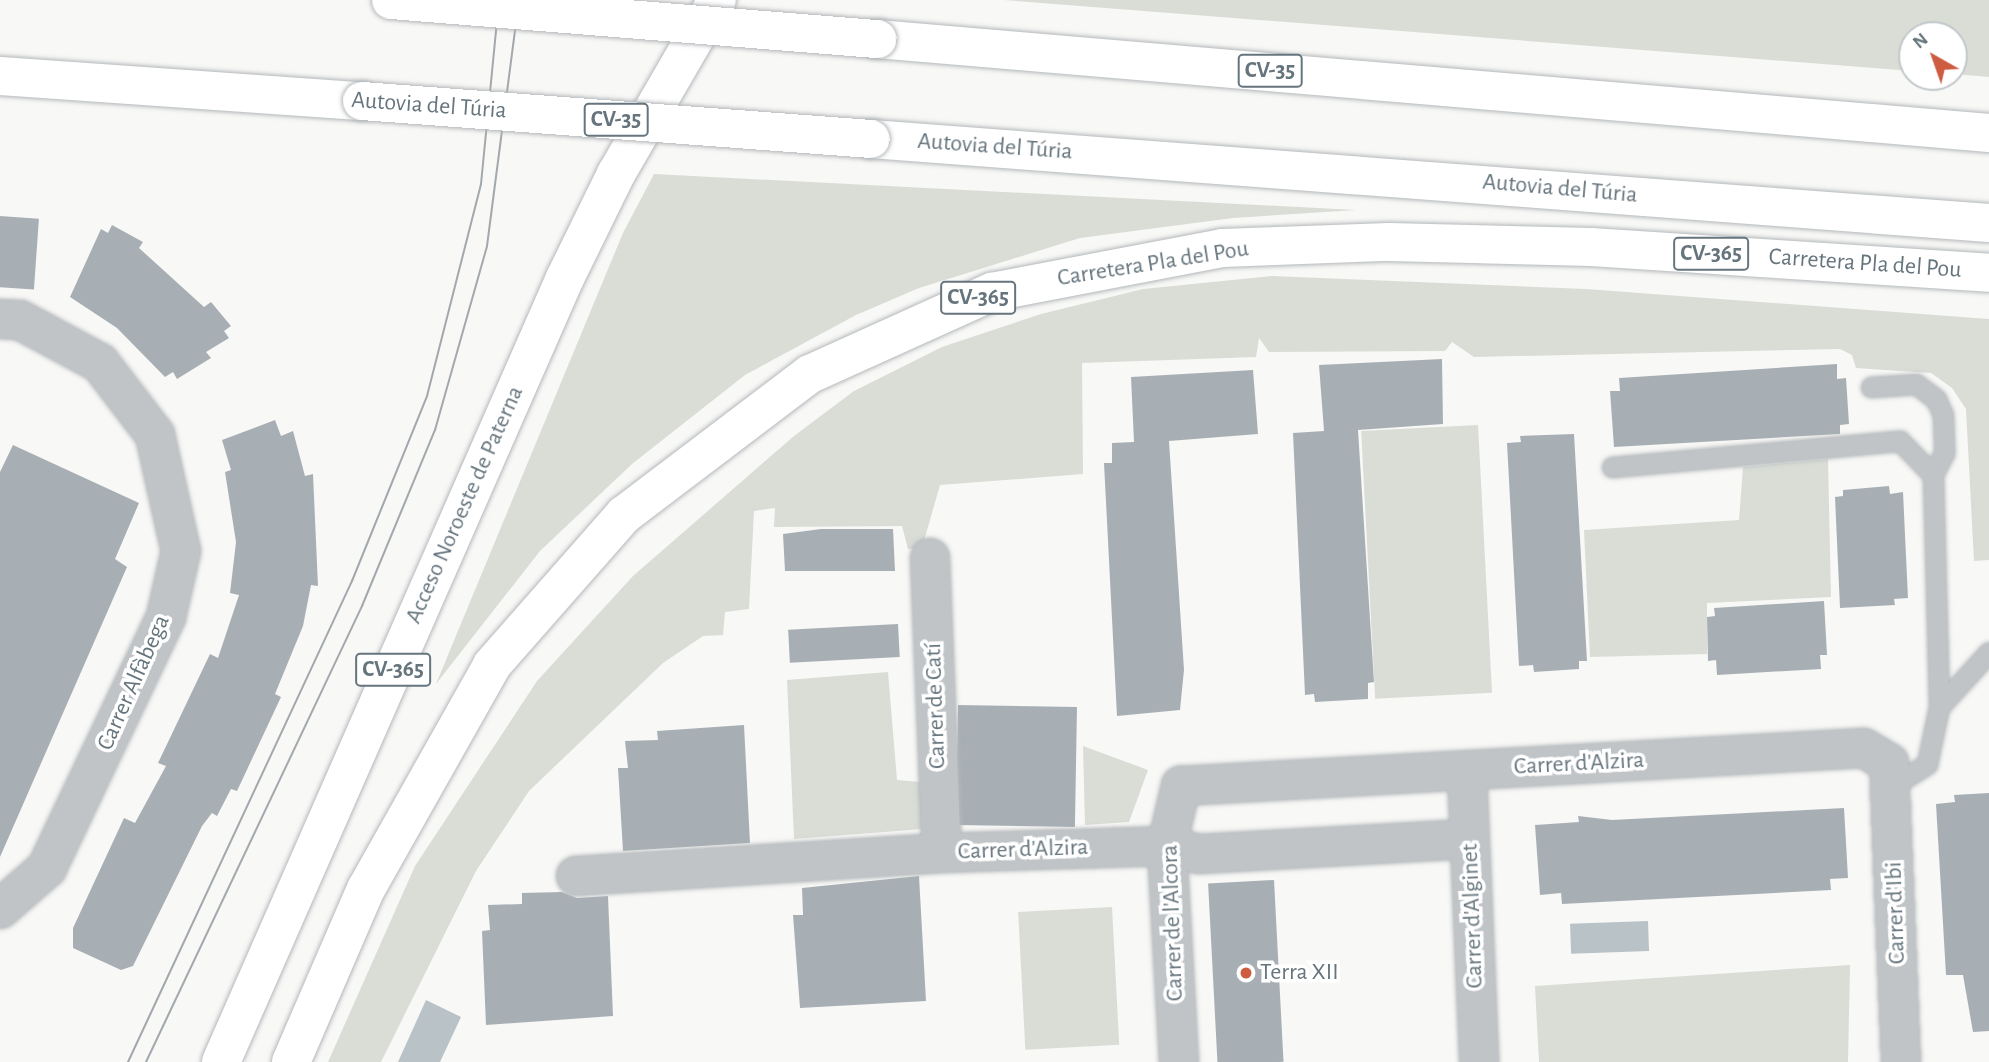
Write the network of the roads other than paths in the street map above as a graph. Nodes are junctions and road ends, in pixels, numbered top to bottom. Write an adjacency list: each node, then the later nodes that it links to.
1 (391, 0): 4 (main road, CV-35, bridge)
2 (718, 0): 22 (main road, Acceso Noroeste de Paterna / CV-365)
3 (0, 76): 5 (main road, Autovia del Túria / CV-35, bridge)
4 (1989, 133)
5 (1989, 223)
6 (1989, 272): 23 (main road, Carretera Pla del Pou / CV-365)
7 (0, 319): 21 (street, Carrer Alfàbega)
8 (1871, 387): 10 (lane)
9 (1612, 467): 10 (lane)
10 (1933, 475): 13 (lane)
11 (930, 558): 19 (street, Carrer de Catí)
12 (1989, 652): 13 (lane)
13 (1939, 707): 15 (lane)
14 (1467, 771): 15 (street, Carrer d'Alzira); 16 (street, Carrer d'Alzira); 17 (street, Carrer d'Alginet)
15 (1890, 775): 26 (street, Carrer d'Ibi)
16 (1181, 786): 18 (street, Carrer de l'Alcora)
17 (1469, 839): 18 (street, Carrer d'Alzira); 25 (street, Carrer d'Alginet)
18 (1167, 846): 19 (street, Carrer d'Alzira); 24 (street, Carrer de l'Alcora)
19 (942, 853): 20 (street, Carrer d'Alzira)
20 (576, 876)
21 (0, 909)
22 (221, 1062)
23 (291, 1062)
24 (1180, 1062)
25 (1479, 1062)
26 (1901, 1062)

